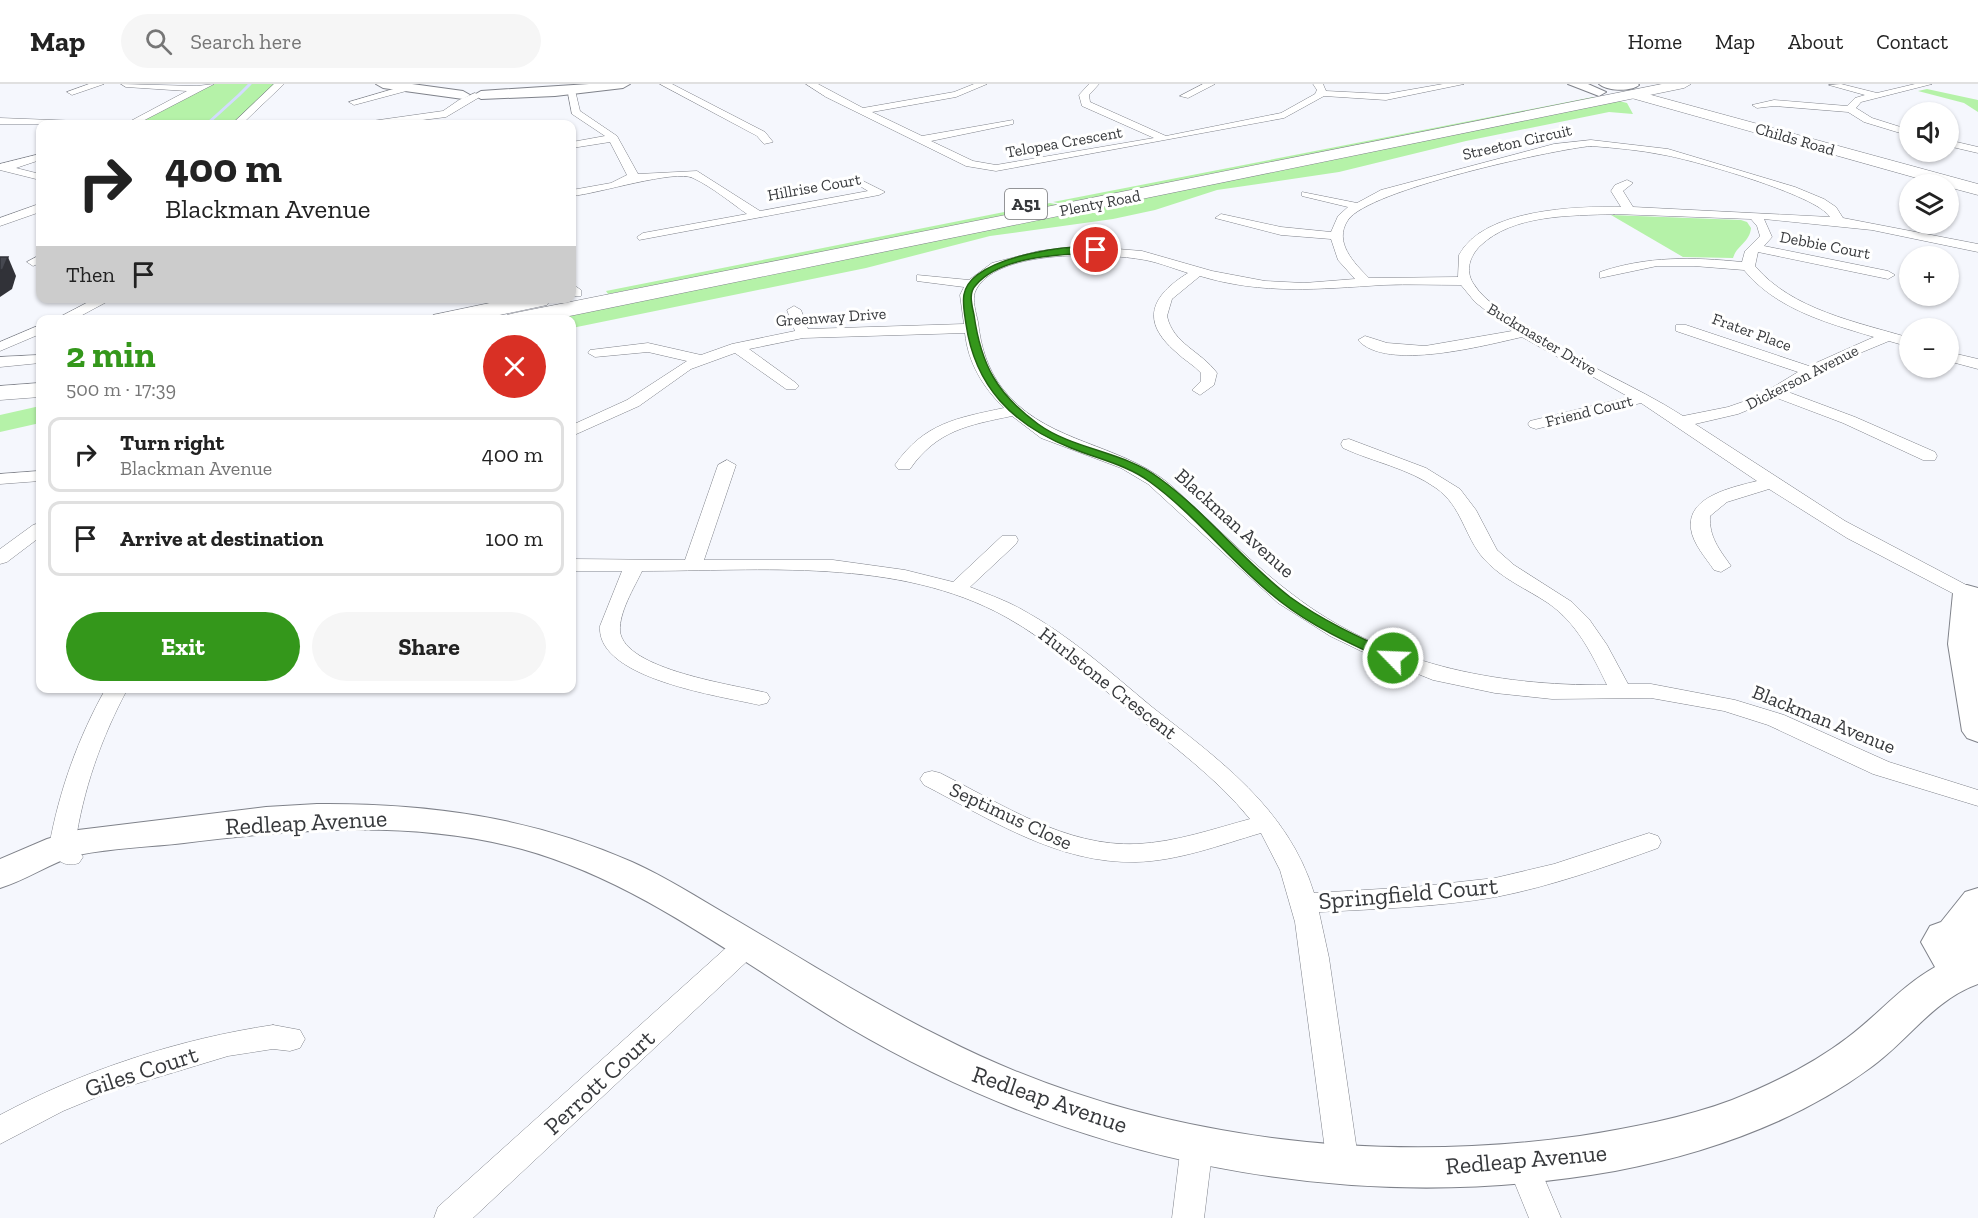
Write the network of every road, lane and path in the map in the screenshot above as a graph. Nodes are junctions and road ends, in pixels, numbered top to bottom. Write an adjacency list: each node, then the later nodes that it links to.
1 (99, 84): 22 (street)
2 (126, 84): 18 (street)
3 (209, 84): 18 (street)
4 (279, 84): 33 (street)
5 (383, 84): 17 (street)
6 (623, 84): 20 (street)
7 (665, 84): 44 (street)
8 (811, 84): 29 (street, Telopea Crescent)
9 (981, 84): 29 (street)
10 (1094, 84): 42 (street)
11 (1210, 84): 25 (street)
12 (1459, 84): 19 (street)
13 (1575, 84): 21 (street)
14 (1685, 84): 21 (main road, Plenty Road / A51); 30 (main road)
15 (1927, 84): 24 (street)
16 (1834, 85): 24 (street)
17 (407, 88): 23 (street); 26 (street)
18 (200, 89): 32 (street)
19 (1320, 89): 42 (street, Telopea Crescent)
20 (570, 90): 23 (street); 41 (street)
21 (1615, 90): 30 (main road); 30 (main road, Childs Road); 83 (main road, Plenty Road / A51)
22 (72, 92)
23 (475, 93): 31 (street)
24 (1876, 95): 28 (street)
25 (1185, 96)
26 (353, 102)
27 (1757, 105): 28 (street)
28 (1850, 109): 39 (street)
29 (861, 111): 43 (street, Telopea Crescent)
30 (1686, 112): 52 (main road, Childs Road); 56 (main road, Childs Road)
31 (444, 114): 34 (street); 35 (street)
32 (138, 120)
33 (241, 120)
34 (401, 120)
35 (450, 120)
36 (0, 121): 37 (street)
37 (36, 122)
38 (1009, 123): 43 (street)
39 (1899, 130)
40 (1628, 133): 46 (street)
41 (613, 138): 45 (street); 53 (street)
42 (1166, 139): 43 (street, Telopea Crescent)
43 (920, 140)
44 (768, 142)
45 (576, 145)
46 (1631, 146): 63 (street, Streeton Circuit); 69 (street, Streeton Circuit)
47 (1959, 146): 48 (street)
48 (1978, 150)
49 (36, 159): 50 (street)
50 (1, 171): 51 (street)
51 (36, 176)
52 (1899, 176)
53 (632, 178): 57 (street, Hillrise Court); 66 (street, Hillrise Court)
54 (861, 183): 58 (street, Hillrise Court)
55 (1627, 183): 65 (street)
56 (1978, 190)
57 (576, 192)
58 (879, 192): 61 (street, Hillrise Court); 66 (street, Hillrise Court)
59 (1306, 194): 63 (street)
60 (1959, 194): 62 (main road)
61 (891, 195)
62 (1978, 200)
63 (1357, 206): 72 (street, Streeton Circuit)
64 (36, 209): 70 (street)
65 (1630, 211): 67 (street); 80 (street)
66 (756, 214): 71 (street, Hillrise Court)
67 (1754, 215): 69 (street); 73 (street)
68 (1221, 218): 72 (street)
69 (1839, 221): 74 (street)
70 (0, 222)
71 (642, 236)
72 (1336, 236): 81 (street)
73 (1755, 248): 75 (street); 78 (street, Debbie Court)
74 (1978, 248)
75 (1748, 266): 77 (street); 96 (street)
76 (1198, 272): 81 (street); 82 (street); 112 (street)
77 (1605, 275)
78 (1888, 276)
79 (922, 278): 82 (street)
80 (1465, 281): 81 (street); 94 (street, Buckmaster Drive)
81 (1365, 282)
82 (971, 284): 91 (street, Blackman Avenue)
83 (576, 296)
84 (97, 303): 88 (street)
85 (538, 303): 89 (main road, Plenty Road / A51)
86 (555, 303): 90 (main road, Plenty Road / A51)
87 (795, 310): 95 (street)
88 (72, 315)
89 (470, 315)
90 (527, 315)
91 (971, 328): 95 (street, Greenway Drive); 116 (street, Blackman Avenue)
92 (1681, 328): 107 (street, Frater Place)
93 (36, 331): 99 (street)
94 (1527, 332): 97 (street); 115 (street, Buckmaster Drive)
95 (803, 334): 100 (street, Greenway Drive)
96 (1889, 336): 98 (street); 107 (street, Dickerson Avenue)
97 (1365, 340)
98 (1899, 340)
99 (0, 347)
100 (737, 347): 104 (street, Greenway Drive); 110 (street)
101 (595, 353): 104 (street)
102 (36, 359): 105 (street)
103 (1959, 359): 106 (street)
104 (699, 360): 119 (street, Greenway Drive)
105 (0, 362)
106 (1978, 364)
107 (1810, 371): 114 (street, Dickerson Avenue)
108 (36, 373): 109 (main road)
109 (0, 375)
110 (791, 386)
111 (36, 390): 113 (main road)
112 (1200, 390)
113 (0, 393)
114 (1777, 393): 117 (street, Dickerson Avenue); 121 (street)
115 (1643, 398): 117 (street, Buckmaster Drive); 118 (street, Friend Court)
116 (1015, 411): 123 (street); 136 (street, Blackman Avenue)
117 (1679, 422): 126 (street, Buckmaster Drive)
118 (1536, 424)
119 (576, 429)
120 (1350, 444): 136 (street)
121 (1929, 456)
122 (727, 465): 132 (street)
123 (904, 465)
124 (36, 476): 125 (street)
125 (0, 479)
126 (1774, 483): 133 (street); 135 (street, Buckmaster Drive)
127 (36, 532): 129 (street)
128 (1008, 540): 134 (street)
129 (0, 558)
130 (635, 564): 131 (street, Hurlstone Crescent); 132 (street, Hurlstone Crescent); 138 (street)
131 (576, 565)
132 (693, 565): 134 (street, Hurlstone Crescent)
133 (1721, 566)
134 (957, 590): 142 (street, Hurlstone Crescent)
135 (1972, 601): 139 (street)
136 (1620, 690): 141 (street, Blackman Avenue)
137 (115, 693): 144 (street)
138 (759, 698)
139 (1978, 731)
140 (932, 779): 142 (street, Septimus Close)
141 (1978, 798)
142 (1267, 823): 147 (street, Hurlstone Crescent)
143 (1649, 842): 147 (street, Springfield Court)
144 (69, 849): 145 (street, Redleap Avenue); 146 (street, Redleap Avenue); 149 (street, Redleap Avenue)
145 (0, 875)
146 (0, 880)
147 (1304, 903): 154 (street, Hurlstone Crescent)
148 (1966, 941): 153 (street, Redleap Avenue)
149 (747, 945): 152 (street, Redleap Avenue); 155 (street, Perrott Court)
150 (290, 1039): 151 (street, Giles Court)
151 (0, 1130)
152 (1197, 1145): 154 (street, Redleap Avenue); 156 (street)
153 (1523, 1164): 154 (street, Redleap Avenue); 157 (street)
154 (1343, 1165)
155 (450, 1218)
156 (1188, 1218)
157 (1545, 1218)

